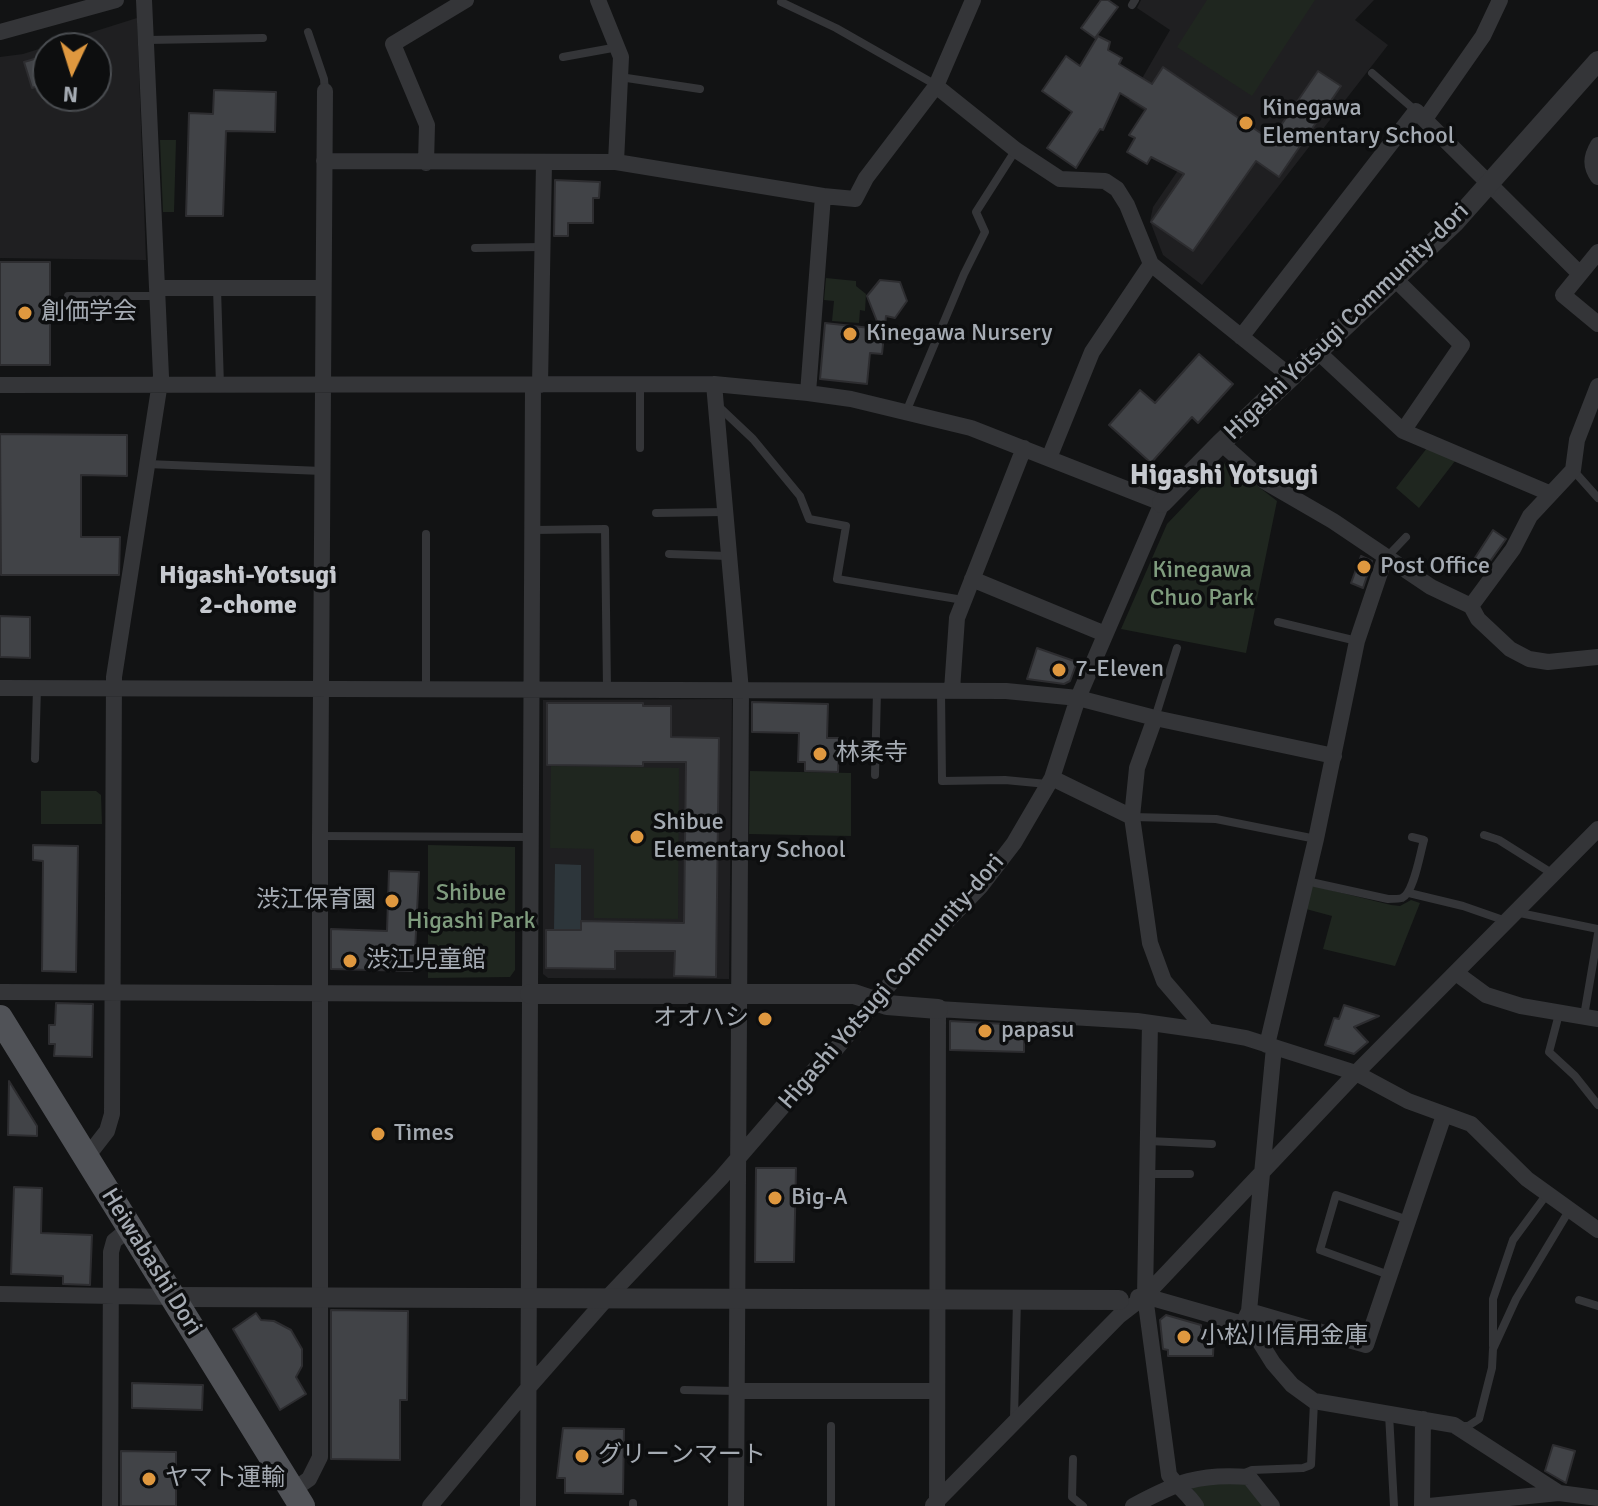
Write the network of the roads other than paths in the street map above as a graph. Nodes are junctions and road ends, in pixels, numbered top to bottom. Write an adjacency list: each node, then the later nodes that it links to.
1 (116, 0): 8 (street)
2 (144, 0): 11 (street)
3 (466, 0): 25 (street)
4 (598, 0): 12 (street)
5 (973, 0): 17 (street)
6 (1500, 0): 20 (street)
7 (781, 2): 17 (lane)
8 (0, 32)
9 (308, 32): 19 (lane)
10 (263, 38): 11 (lane)
11 (147, 40): 38 (street)
12 (619, 47): 13 (lane); 16 (street)
13 (563, 57)
14 (1598, 61): 28 (street, Higashi Yotsugi Community-dori)
15 (1372, 73): 20 (lane)
16 (620, 77): 18 (lane); 24 (street)
17 (936, 86): 22 (street); 29 (street)
18 (700, 89)
19 (325, 91): 23 (street)
20 (1420, 115): 28 (street); 41 (street)
21 (1598, 145): 27 (street)
22 (1016, 150): 33 (street); 54 (lane)
23 (324, 161): 25 (street); 37 (street)
24 (616, 162): 26 (street); 29 (street)
25 (426, 163): 26 (street)
26 (544, 163): 30 (street)
27 (1598, 177)
28 (1490, 183): 34 (street); 35 (street, Higashi Yotsugi Community-dori)
29 (823, 196): 52 (street)
30 (542, 247): 31 (lane); 48 (street)
31 (475, 248)
32 (1598, 252): 34 (street)
33 (1151, 264): 41 (street); 59 (street)
34 (1579, 273): 40 (street)
35 (1395, 279): 42 (street, Higashi Yotsugi Community-dori); 55 (street)
36 (217, 287): 37 (street); 38 (street); 49 (lane)
37 (323, 288): 50 (street)
38 (157, 292): 39 (lane); 47 (street)
39 (68, 296)
40 (1598, 324)
41 (1241, 337): 43 (street)
42 (1317, 351): 43 (street, Higashi Yotsugi Community-dori); 55 (street)
43 (1290, 376): 56 (street, Higashi Yotsugi Community-dori)
44 (640, 384): 45 (street); 48 (street); 57 (lane)
45 (714, 384): 52 (street); 53 (street)
46 (0, 385): 47 (street)
47 (159, 385): 49 (street); 60 (street)
48 (536, 385): 50 (street); 68 (street)
49 (220, 386): 50 (street)
50 (323, 386): 62 (street)
51 (1598, 386): 61 (street)
52 (808, 393): 54 (street)
53 (716, 403): 66 (street); 75 (lane)
54 (906, 412): 58 (street)
55 (1403, 431): 63 (street)
56 (1221, 443): 65 (street, Higashi Yotsugi Community-dori); 73 (street)
57 (640, 448)
58 (1024, 448): 59 (street); 74 (street)
59 (1049, 458): 65 (street)
60 (147, 464): 62 (lane); 85 (street)
61 (1573, 470): 63 (street); 64 (lane)
62 (322, 471): 84 (street)
63 (1549, 493): 76 (street)
64 (1598, 498)
65 (1162, 503): 78 (street, Higashi Yotsugi Community-dori)
66 (725, 512): 67 (lane); 72 (street)
67 (656, 513)
68 (534, 530): 87 (street); 88 (lane)
69 (426, 534): 86 (lane)
70 (1406, 537): 73 (lane)
71 (669, 554): 72 (lane)
72 (728, 556): 90 (street)
73 (1385, 558): 76 (street); 79 (street)
74 (972, 579): 75 (street); 78 (street)
75 (963, 600): 89 (street)
76 (1471, 606): 81 (street)
77 (1278, 622): 79 (lane)
78 (1105, 634): 92 (street, Higashi Yotsugi Community-dori)
79 (1357, 641): 94 (street)
80 (1177, 648): 93 (lane)
81 (1598, 657)
82 (0, 688): 83 (street)
83 (37, 688): 85 (street); 95 (lane)
84 (321, 688): 85 (street); 86 (street); 101 (street)
85 (113, 689): 112 (street)
86 (426, 689): 87 (street)
87 (532, 690): 88 (street); 102 (street)
88 (607, 690): 90 (street)
89 (947, 690): 91 (street); 92 (street); 97 (lane)
90 (741, 691): 91 (street); 114 (street)
91 (877, 691): 96 (lane)
92 (1078, 698): 93 (street); 97 (street, Higashi Yotsugi Community-dori)
93 (1155, 718): 94 (street); 98 (street)
94 (1334, 756): 104 (street)
95 (35, 759)
96 (875, 775)
97 (1050, 781): 98 (street); 116 (street, Higashi Yotsugi Community-dori)
98 (1132, 817): 104 (lane); 122 (street)
99 (1598, 829): 105 (street)
100 (1484, 835): 105 (lane)
101 (320, 836): 102 (lane); 113 (street)
102 (532, 837): 115 (street)
103 (1412, 837): 107 (lane)
104 (1316, 839): 106 (street)
105 (1554, 874): 108 (street)
106 (1306, 881): 107 (lane); 123 (street)
107 (1409, 893): 108 (lane)
108 (1511, 917): 109 (lane); 110 (street)
109 (1598, 932): 120 (lane)
110 (1456, 973): 118 (street); 124 (street)
111 (0, 992): 112 (street)
112 (112, 993): 113 (street); 129 (street)
113 (320, 993): 115 (street); 142 (street)
114 (740, 993): 115 (street); 116 (street); 130 (street)
115 (530, 994): 145 (street)
116 (876, 1001): 117 (street); 130 (street, Higashi Yotsugi Community-dori)
117 (938, 1009): 121 (street); 148 (street)
118 (1559, 1014): 120 (street); 125 (lane)
119 (0, 1018): 129 (main road, Heiwabashi Dori)
120 (1591, 1018)
121 (1150, 1023): 122 (street); 127 (street)
122 (1207, 1031): 123 (street)
123 (1271, 1046): 124 (street); 133 (street)
124 (1356, 1073): 126 (street); 133 (street)
125 (1598, 1105)
126 (1444, 1115): 134 (street); 136 (street)
127 (1149, 1141): 128 (lane); 131 (street)
128 (1212, 1144)
129 (86, 1158): 137 (main road, Heiwabashi Dori)
130 (739, 1158): 146 (street, Higashi Yotsugi Community-dori); 147 (street)
131 (1149, 1174): 132 (lane); 143 (street)
132 (1190, 1174)
133 (1261, 1174): 143 (street); 153 (street)
134 (1547, 1193): 135 (street); 154 (lane)
135 (1570, 1208): 138 (street); 154 (lane)
136 (1408, 1220): 139 (street); 139 (lane)
137 (130, 1228): 141 (street); 144 (main road, Heiwabashi Dori)
138 (1598, 1230)
139 (1389, 1275): 153 (street)
140 (0, 1294): 141 (street)
141 (110, 1296): 144 (street); 172 (street)
142 (321, 1296): 144 (street); 145 (street); 169 (street)
143 (1145, 1296): 150 (street); 153 (street); 162 (street); 167 (street)
144 (172, 1297): 169 (main road, Heiwabashi Dori)
145 (529, 1297): 146 (street); 155 (street)
146 (608, 1297): 147 (street); 155 (street, Higashi Yotsugi Community-dori)
147 (738, 1298): 148 (street); 157 (street)
148 (938, 1298): 149 (street); 158 (street)
149 (1017, 1299): 150 (street); 162 (lane)
150 (1119, 1300)
151 (1579, 1300): 152 (lane)
152 (1598, 1306)
153 (1246, 1318): 159 (street)
154 (1493, 1349): 163 (lane)
155 (529, 1387): 173 (street, Higashi Yotsugi Community-dori); 174 (street)
156 (684, 1390): 157 (lane)
157 (738, 1391): 158 (street); 175 (street)
158 (937, 1391): 171 (street)
159 (1314, 1401): 160 (street); 166 (lane)
160 (1389, 1414): 161 (street); 181 (lane)
161 (1423, 1419): 163 (street); 182 (street)
162 (1014, 1423): 171 (street)
163 (1454, 1425): 168 (street)
164 (831, 1426): 176 (lane)
165 (1073, 1459): 177 (lane)
166 (1238, 1476): 167 (street); 180 (street)
167 (1175, 1483): 178 (street); 179 (street)
168 (1559, 1493): 170 (street); 183 (street)
169 (298, 1498)
170 (1598, 1498)
171 (935, 1504)
172 (110, 1506)
173 (430, 1506)
174 (528, 1506)
175 (736, 1506)
176 (831, 1506)
177 (1083, 1506)
178 (1133, 1506)
179 (1196, 1506)
180 (1272, 1506)
181 (1394, 1506)
182 (1422, 1506)
183 (1429, 1506)

